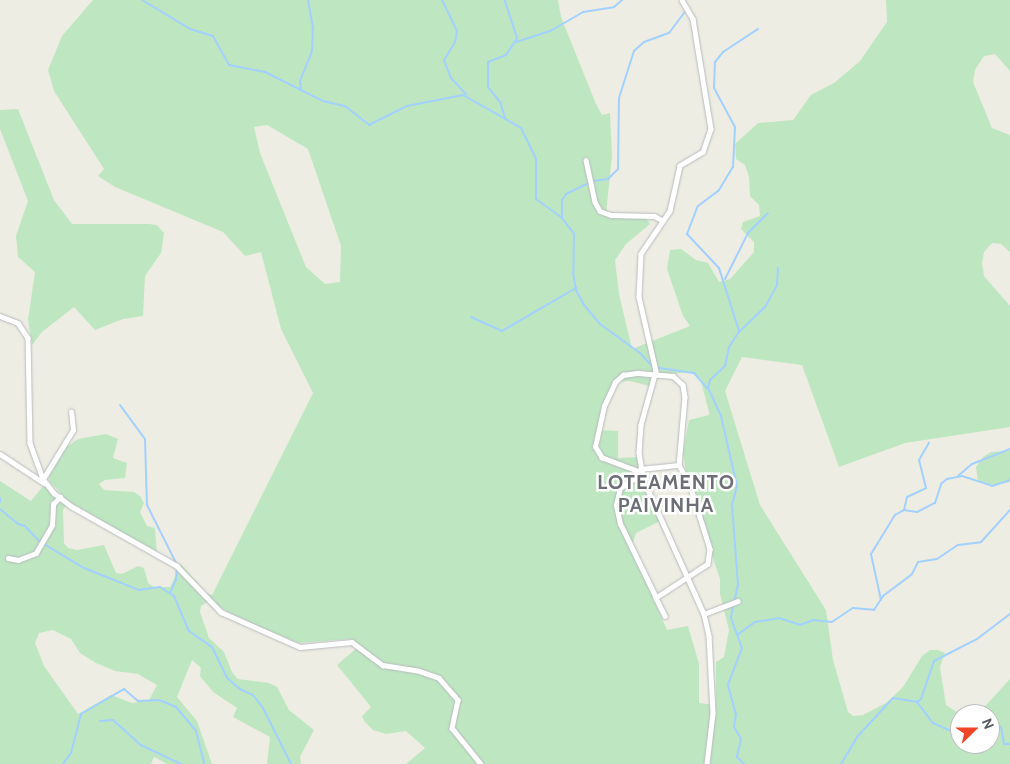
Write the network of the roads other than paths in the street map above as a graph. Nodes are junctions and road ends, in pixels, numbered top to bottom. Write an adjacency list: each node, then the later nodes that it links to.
1 (682, 0): 3 (street)
2 (586, 160): 3 (street)
3 (662, 220): 5 (street)
4 (0, 316): 10 (street)
5 (656, 375): 8 (street); 9 (street); 9 (street)
6 (71, 412): 10 (street)
7 (0, 454): 11 (street)
8 (679, 465): 9 (street); 14 (street)
9 (641, 471): 14 (street); 15 (street)
10 (43, 479): 11 (street)
11 (47, 485): 12 (street)
12 (60, 498): 13 (street); 19 (street)
13 (8, 558)
14 (688, 576): 15 (street); 17 (street)
15 (656, 598): 18 (street)
16 (738, 601): 17 (street)
17 (704, 614): 20 (street)
18 (665, 616)
19 (480, 764)
20 (707, 764)

